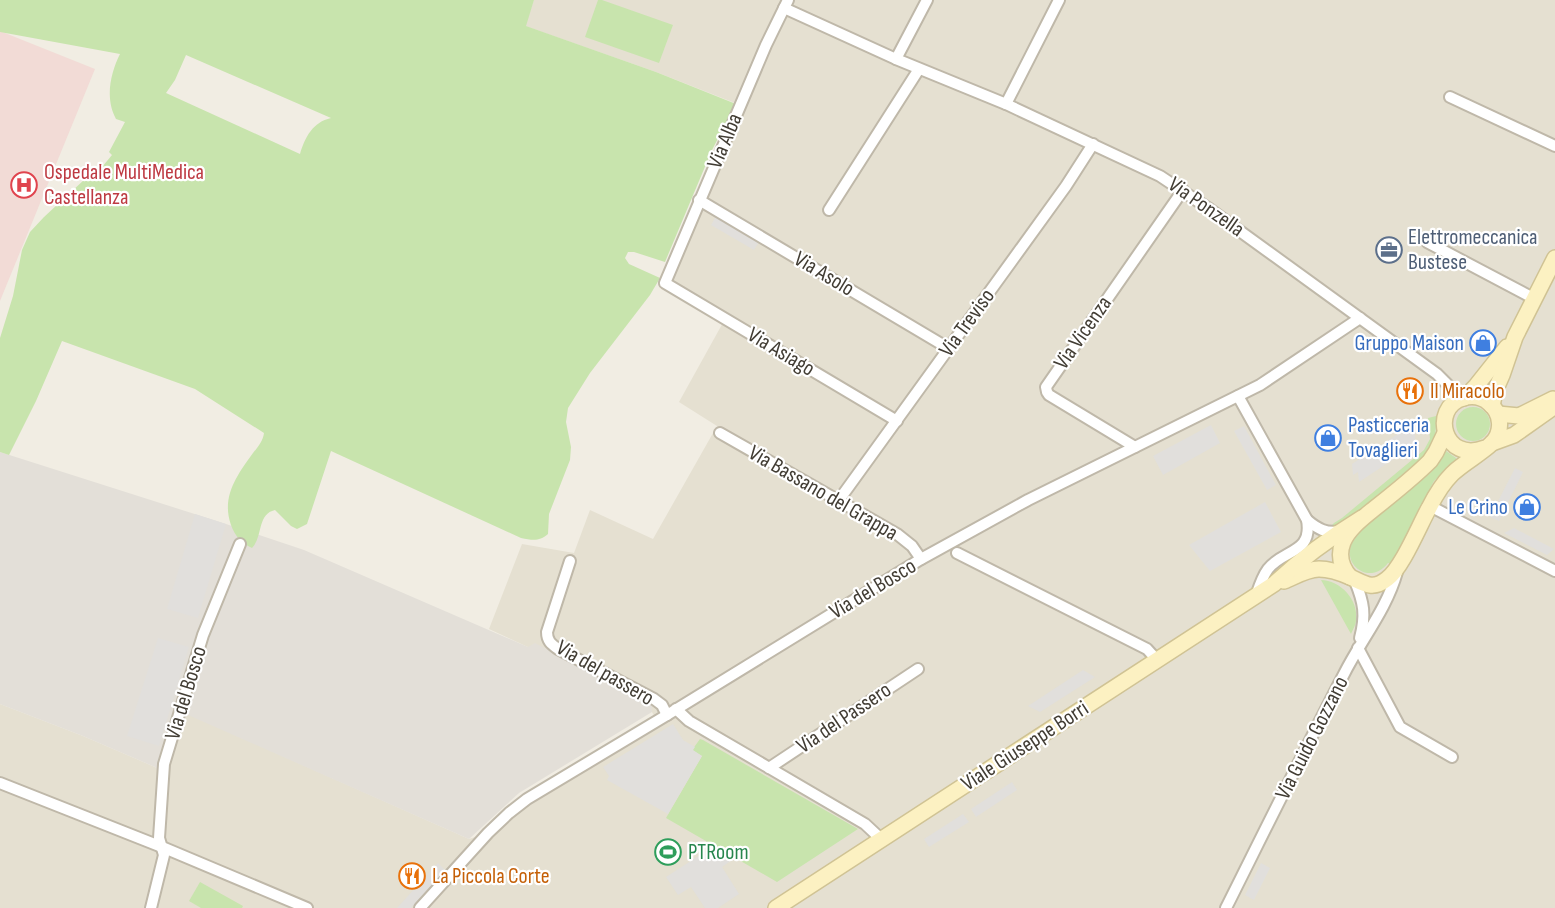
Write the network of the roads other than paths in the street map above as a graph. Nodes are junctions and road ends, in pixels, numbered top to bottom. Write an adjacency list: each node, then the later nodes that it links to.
1 (927, 0): 4 (street)
2 (1059, 0): 7 (street)
3 (786, 4): 4 (street, Via Ponzella); 11 (street, Via Alba)
4 (896, 59): 5 (street, Via Ponzella)
5 (919, 69): 7 (street, Via Ponzella); 12 (street)
6 (1450, 97): 9 (street)
7 (1006, 104): 8 (street, Via Ponzella)
8 (1093, 144): 10 (street, Via Ponzella); 19 (street, Via Treviso)
9 (1555, 146)
10 (1183, 190): 17 (street, Via Ponzella); 29 (street, Via Vicenza)
11 (699, 200): 15 (street, Via Alba); 19 (street, Via Asolo)
12 (829, 210)
13 (1427, 242): 16 (street)
14 (1555, 258): 16 (main road)
15 (665, 283): 25 (street, Via Asiago)
16 (1535, 299): 18 (main road)
17 (1360, 318): 20 (street, Via del Bosco); 22 (street, Via Ponzella)
18 (1515, 338): 22 (main road); 24 (main road)
19 (948, 348): 25 (street, Via Treviso)
20 (1238, 396): 29 (street, Via del Bosco); 33 (street)
21 (1555, 398): 24 (main road)
22 (1461, 399): 24 (main road); 27 (main road)
23 (1555, 406): 28 (main road)
24 (1495, 410): 28 (main road)
25 (897, 421): 30 (street, Via Treviso)
26 (720, 433): 30 (street, Via Bassano del Grappa)
27 (1445, 433): 28 (main road); 32 (main road)
28 (1488, 446): 31 (main road)
29 (1136, 447): 37 (street, Via del Bosco)
30 (839, 500): 37 (street, Via Bassano del Grappa)
31 (1430, 506): 39 (main road); 40 (street)
32 (1362, 518): 34 (main road); 41 (main road)
33 (1306, 520): 34 (street); 43 (street)
34 (1341, 531): 42 (main road)
35 (240, 544): 52 (street, Via del Bosco)
36 (957, 553): 45 (street)
37 (921, 559): 47 (street, Via del Bosco)
38 (570, 561): 47 (street, Via del passero)
39 (1397, 569): 41 (main road); 44 (street, Via Guido Gozzano)
40 (1555, 571)
41 (1353, 579): 42 (main road); 44 (street)
42 (1274, 584): 43 (main road, Viale Giuseppe Borri)
43 (1256, 596): 45 (main road, Viale Giuseppe Borri)
44 (1358, 648): 48 (street); 57 (street, Via Guido Gozzano)
45 (1157, 660): 51 (main road, Viale Giuseppe Borri)
46 (918, 669): 49 (street, Via del Passero)
47 (672, 712): 49 (street, Via del Passero); 55 (street, Via del Bosco)
48 (1452, 757)
49 (770, 768): 51 (street, Via del Passero)
50 (0, 783): 52 (street)
51 (881, 839): 56 (main road, Viale Giuseppe Borri)
52 (162, 847): 53 (street, Via del Bosco); 54 (street)
53 (152, 908)
54 (307, 908)
55 (420, 908)
56 (776, 908)
57 (1226, 908)

